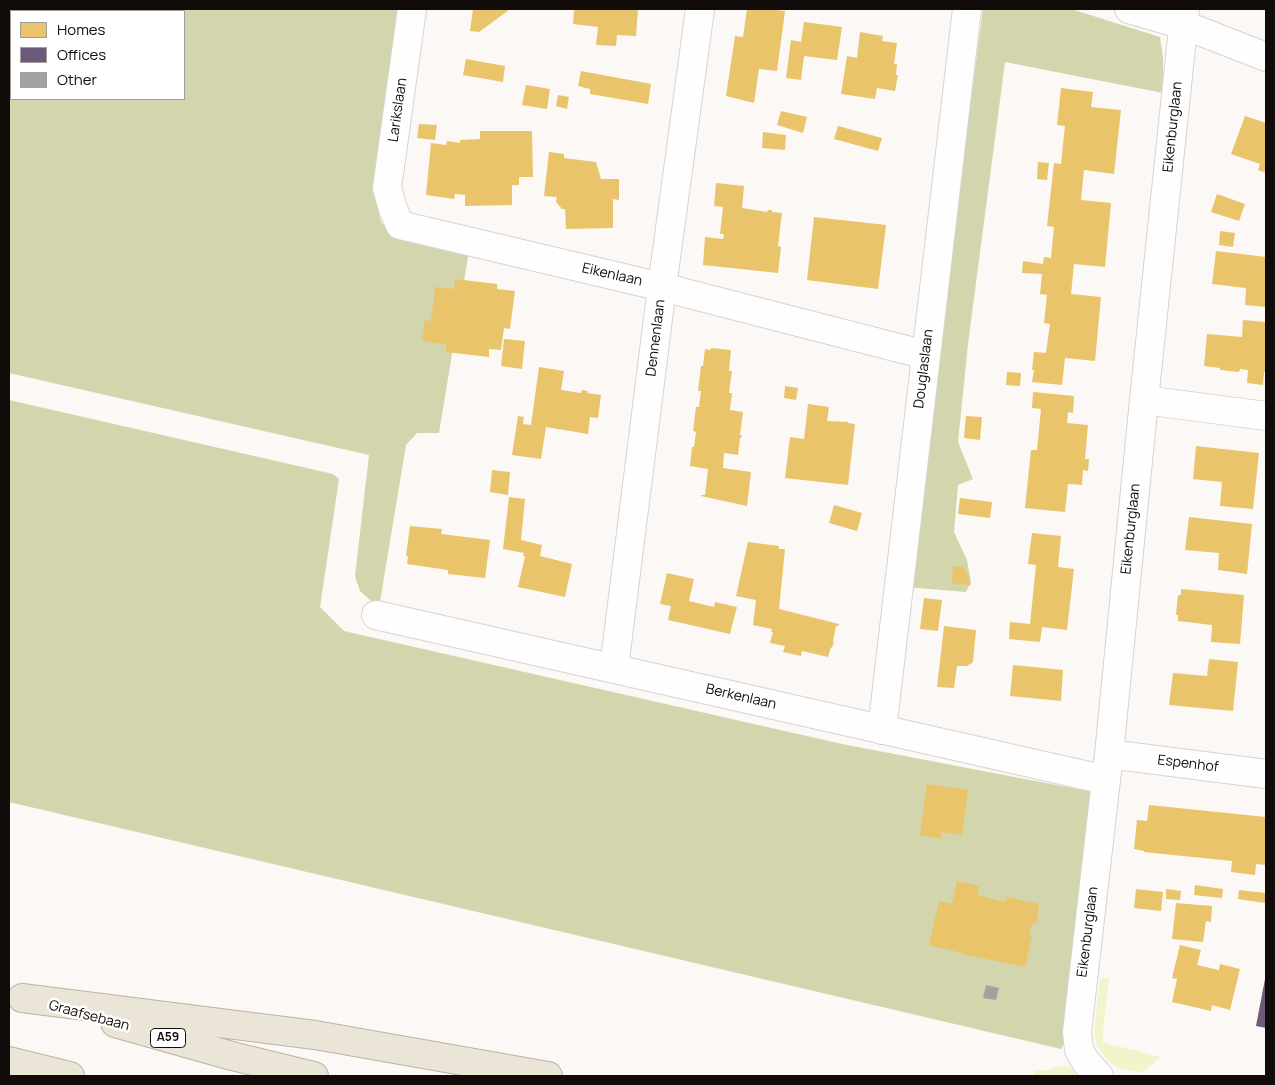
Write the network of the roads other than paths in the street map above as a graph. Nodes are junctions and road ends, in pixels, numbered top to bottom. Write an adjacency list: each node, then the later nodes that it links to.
1 (412, 9): 7 (street, Larikslaan)
2 (700, 9): 8 (street, Dennenlaan)
3 (967, 9): 9 (street, Douglaslaan)
4 (1129, 9): 5 (street)
5 (1184, 17): 6 (street); 10 (street, Eikenburglaan)
6 (1266, 57)
7 (393, 210): 8 (street, Eikenlaan)
8 (662, 287): 9 (street, Eikenlaan); 13 (street, Dennenlaan)
9 (926, 354): 14 (street, Douglaslaan)
10 (1144, 400): 11 (street); 15 (street, Eikenburglaan)
11 (1266, 416)
12 (376, 615): 13 (street, Berkenlaan)
13 (614, 668): 14 (street, Berkenlaan)
14 (882, 730): 15 (street, Berkenlaan)
15 (1108, 767): 16 (street, Espenhof); 22 (street, Eikenburglaan)
16 (1266, 774)
17 (15, 996): 20 (highway, Graafsebaan / A59); 21 (highway, A59)
18 (9, 1061): 19 (highway)
19 (70, 1076)
20 (314, 1076)
21 (548, 1076)
22 (1099, 1076)

